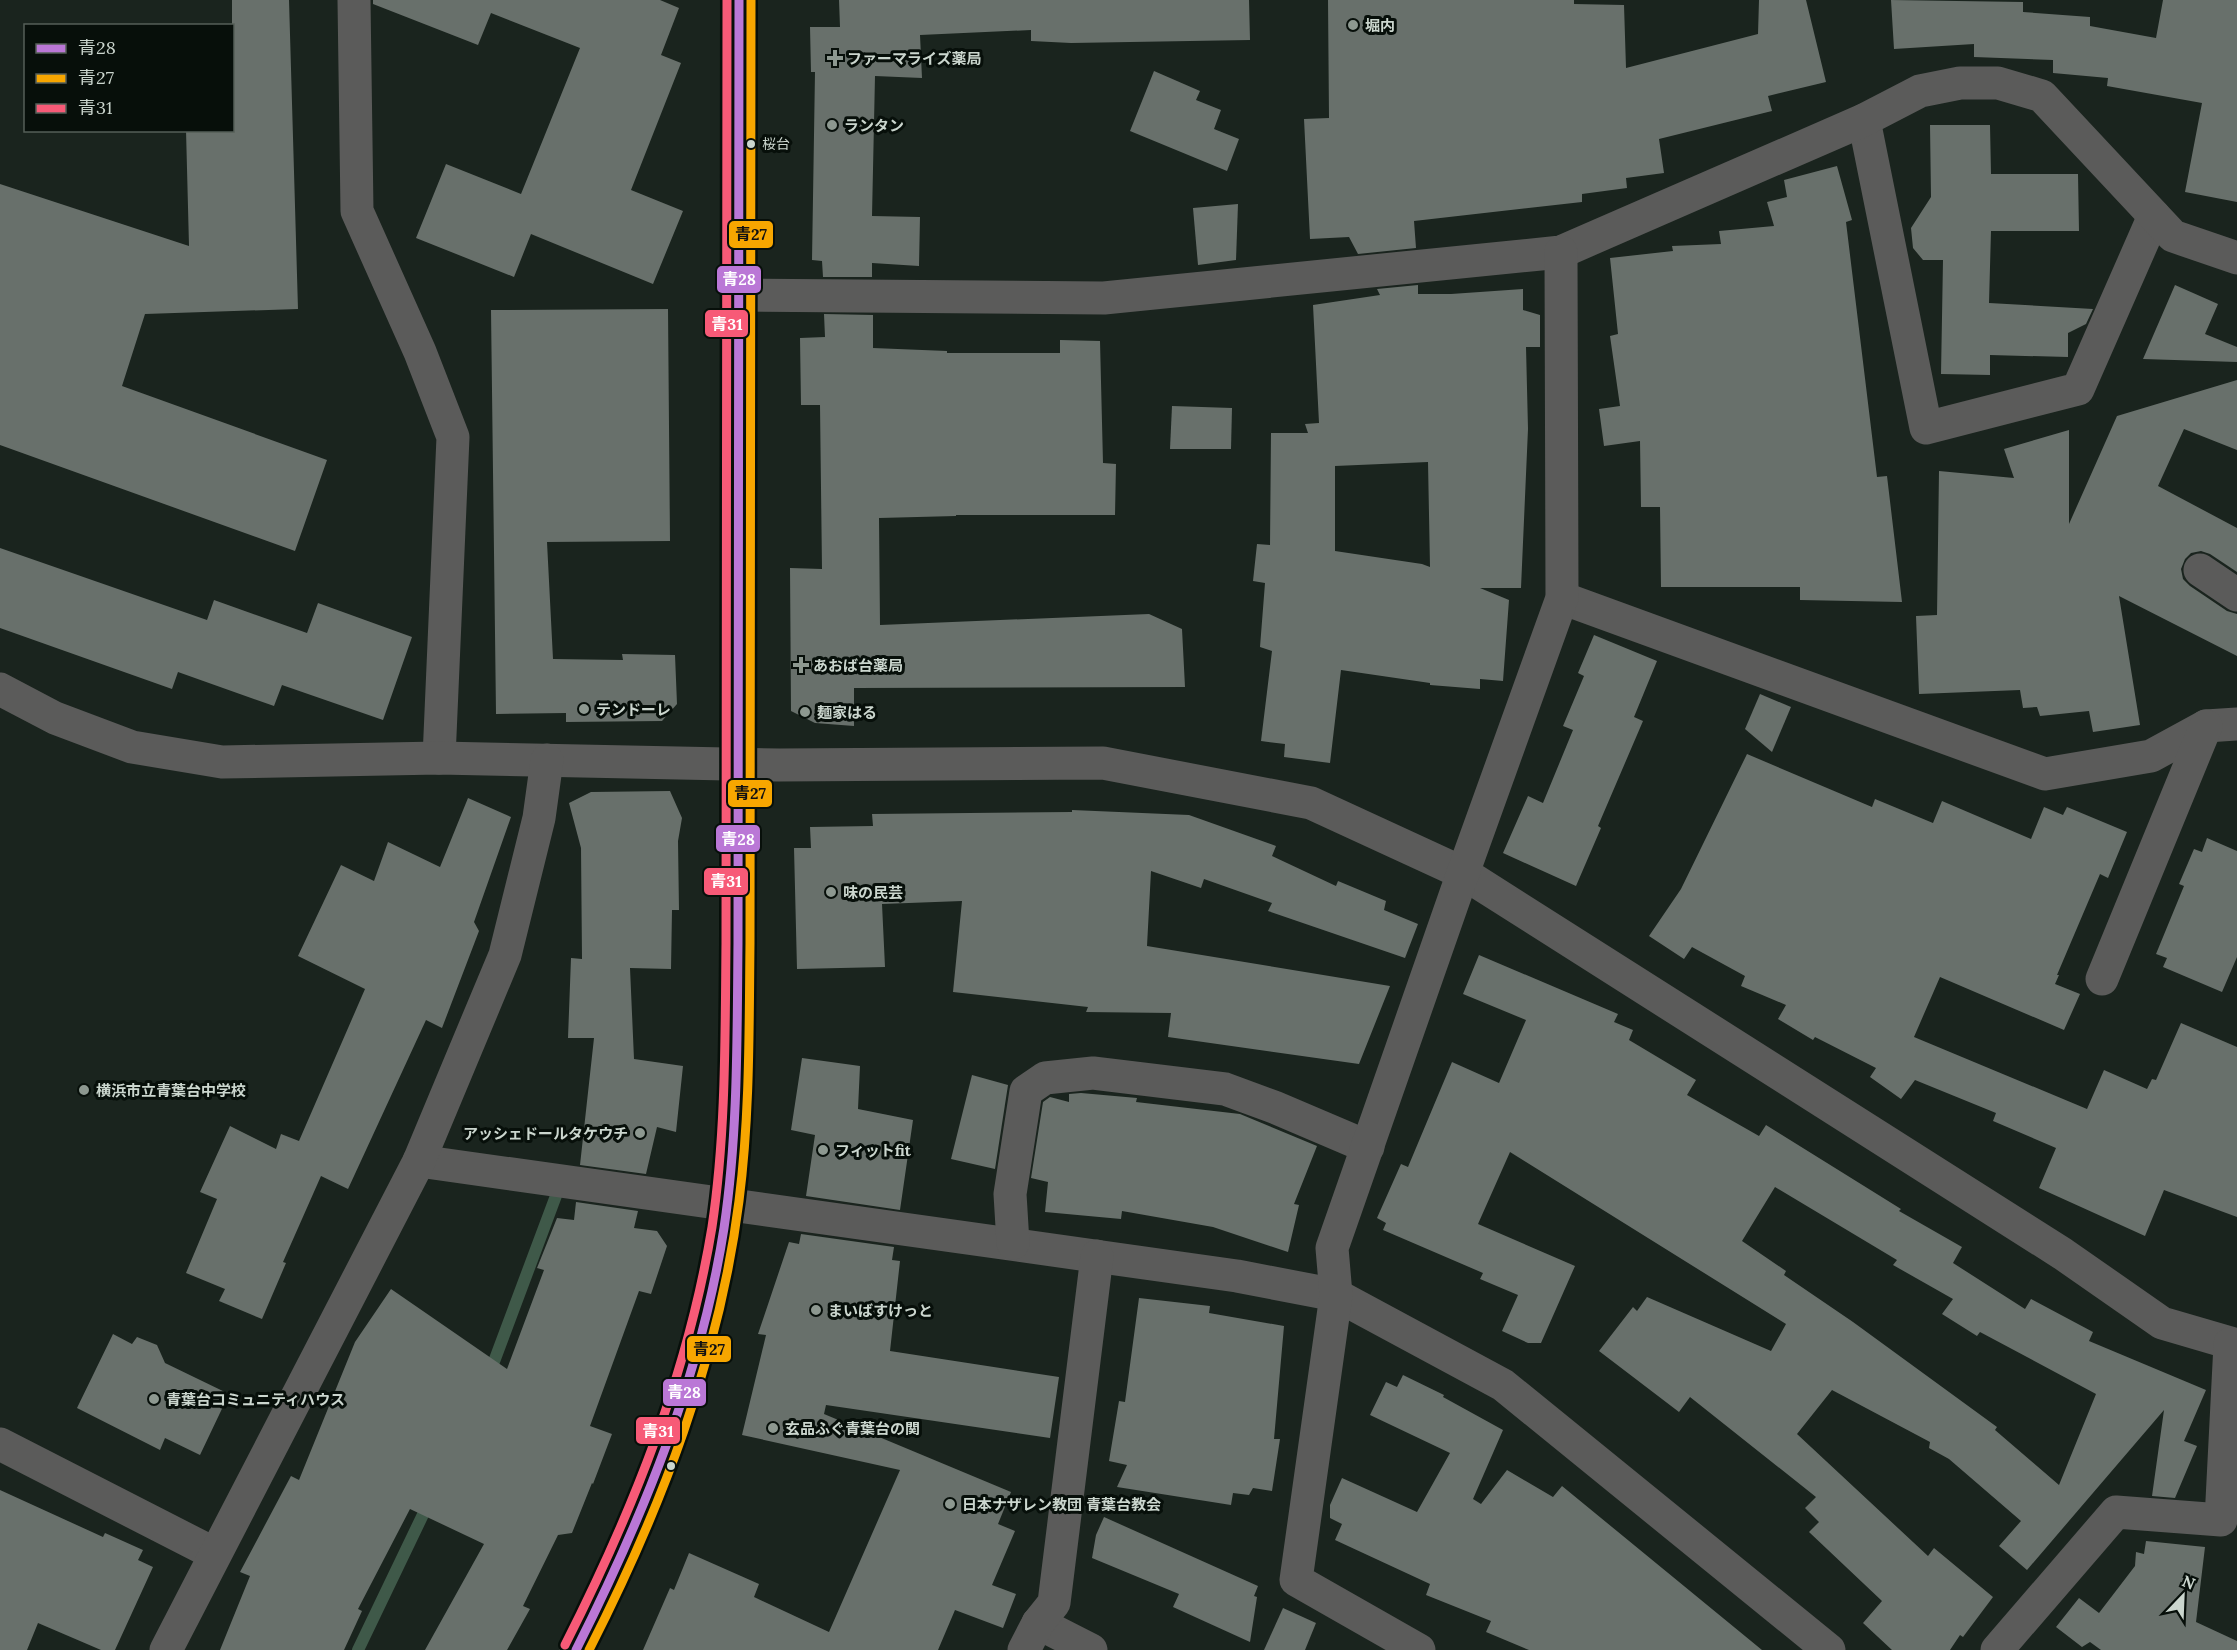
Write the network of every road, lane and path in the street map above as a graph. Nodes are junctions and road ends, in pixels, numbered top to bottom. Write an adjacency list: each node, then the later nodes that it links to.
1 (354, 0): 13 (street)
2 (739, 0): 7 (main road)
3 (1864, 120): 4 (street); 4 (street); 5 (street)
4 (2154, 216): 6 (street)
5 (1561, 252): 7 (street); 10 (street)
6 (2237, 258)
7 (741, 295): 15 (main road)
8 (2200, 570): 9 (street)
9 (2237, 595)
10 (1562, 598): 12 (street); 16 (street)
11 (0, 689): 13 (street)
12 (2222, 725): 17 (street)
13 (439, 758): 14 (street)
14 (547, 760): 15 (street); 19 (street)
15 (738, 764): 16 (street); 20 (main road)
16 (1463, 873): 18 (street); 24 (street)
17 (2102, 979)
18 (1368, 1146): 21 (street); 23 (street)
19 (419, 1161): 20 (street); 26 (street)
20 (727, 1204): 21 (street); 29 (main road)
21 (1013, 1243): 22 (street)
22 (1096, 1256): 23 (street); 27 (street)
23 (1336, 1295): 31 (street); 32 (street)
24 (2234, 1344): 33 (street)
25 (0, 1444): 26 (street)
26 (215, 1554): 28 (street)
27 (1031, 1636): 30 (street)
28 (166, 1650)
29 (576, 1650)
30 (1091, 1650)
31 (1419, 1650)
32 (1829, 1650)
33 (1997, 1650)

